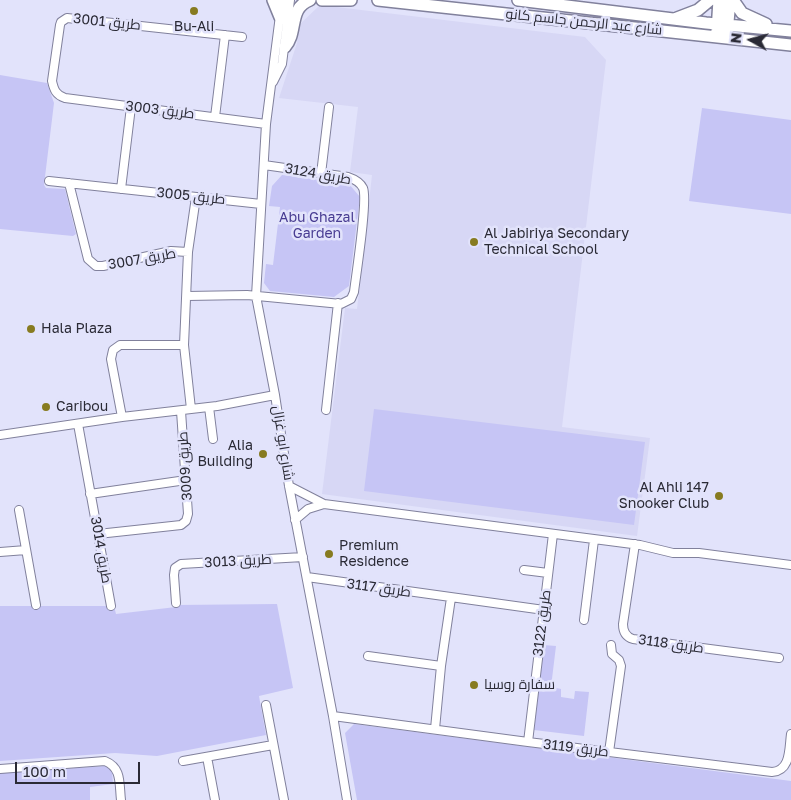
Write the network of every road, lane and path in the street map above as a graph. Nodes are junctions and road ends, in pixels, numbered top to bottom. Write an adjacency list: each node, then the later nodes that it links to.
1 (273, 0): 12 (main road)
2 (282, 0): 12 (street, شارع ابو غزال)
3 (290, 0): 20 (street, شارع ابو غزال)
4 (310, 0): 20 (main road)
5 (322, 0): 6 (main road)
6 (351, 0)
7 (378, 0): 18 (main road, شارع عبد الرحمن جاسم كانو)
8 (518, 0): 13 (main road, شارع عبد الرحمن جاسم كانو)
9 (710, 0): 13 (main road)
10 (719, 0): 14 (main road)
11 (732, 0): 14 (main road); 15 (main road)
12 (280, 18): 21 (street, شارع ابو غزال)
13 (673, 19): 14 (main road, شارع عبد الرحمن جاسم كانو)
14 (722, 25): 15 (main road, شارع عبد الرحمن جاسم كانو); 18 (main road)
15 (789, 31)
16 (225, 35): 17 (street, طريق 3001); 22 (street, طريق 3001); 25 (street)
17 (242, 37)
18 (721, 37): 19 (main road, شارع عبد الرحمن جاسم كانو)
19 (791, 45)
20 (285, 47): 21 (street, شارع ابو غزال)
21 (272, 84): 26 (street, شارع ابو غزال)
22 (56, 93): 23 (street, طريق 3003)
23 (131, 106): 25 (street, طريق 3003); 31 (street)
24 (329, 108): 28 (street)
25 (215, 117): 26 (street, طريق 3003)
26 (266, 124): 27 (street, شارع ابو غزال)
27 (264, 165): 28 (street, طريق 3124); 33 (street, شارع ابو غزال)
28 (321, 174): 37 (street, طريق 3124)
29 (49, 181): 30 (street, طريق 3005)
30 (69, 183): 31 (street, طريق 3005); 34 (street, طريق 3007)
31 (121, 189): 32 (street, طريق 3005)
32 (196, 197): 33 (street, طريق 3005); 34 (street, طريق 3007)
33 (261, 204): 36 (street, شارع ابو غزال)
34 (188, 252): 35 (street, طريق 3007)
35 (187, 296): 36 (street); 38 (street, طريق 3007)
36 (256, 296): 37 (street); 39 (street, شارع ابو غزال)
37 (338, 303): 42 (street)
38 (184, 345): 41 (street, طريق 3007); 44 (street)
39 (275, 394): 40 (street, طريق 3009); 49 (street, شارع ابو غزال)
40 (209, 407): 41 (street, طريق 3009); 47 (street, طريق 3009)
41 (191, 409): 43 (street, طريق 3009)
42 (326, 410)
43 (181, 411): 44 (street, طريق 3009); 48 (street, طريق 3009)
44 (122, 417): 45 (street, طريق 3009)
45 (78, 424): 46 (street, طريق 3009); 50 (street, طريق 3014)
46 (0, 435)
47 (213, 439)
48 (186, 480): 50 (street); 54 (street, طريق 3009)
49 (289, 486): 51 (street); 53 (street, شارع ابو غزال)
50 (90, 494): 54 (street, طريق 3014)
51 (324, 504): 53 (street); 55 (street)
52 (19, 510): 58 (street)
53 (295, 520): 60 (street, شارع ابو غزال)
54 (98, 534): 68 (street, طريق 3014)
55 (553, 534): 56 (street); 63 (street, طريق 3122)
56 (594, 540): 57 (street); 70 (street)
57 (635, 544): 61 (street); 73 (street, طريق 3118)
58 (26, 550): 59 (street); 67 (street)
59 (0, 552)
60 (303, 557): 64 (street, شارع ابو غزال); 66 (street, طريق 3013)
61 (791, 565)
62 (524, 570): 63 (street)
63 (548, 573): 69 (street, طريق 3122)
64 (307, 578): 65 (street, طريق 3117); 76 (street, شارع ابو غزال)
65 (452, 598): 69 (street, طريق 3117); 74 (street)
66 (176, 603)
67 (36, 605)
68 (111, 606)
69 (544, 610): 79 (street, طريق 3122)
70 (584, 620)
71 (611, 645): 81 (street)
72 (368, 656): 74 (street)
73 (779, 658)
74 (441, 666): 77 (street)
75 (266, 705): 80 (street)
76 (333, 716): 77 (street, طريق 3119); 88 (street, شارع ابو غزال)
77 (435, 729): 79 (street, طريق 3119)
78 (791, 734): 81 (street, طريق 3119)
79 (528, 742): 81 (street, طريق 3119)
80 (273, 745): 82 (street); 87 (street)
81 (609, 752)
82 (206, 757): 83 (street); 86 (street)
83 (183, 761)
84 (0, 769): 85 (street)
85 (122, 800)
86 (215, 800)
87 (284, 800)
88 (346, 800)

